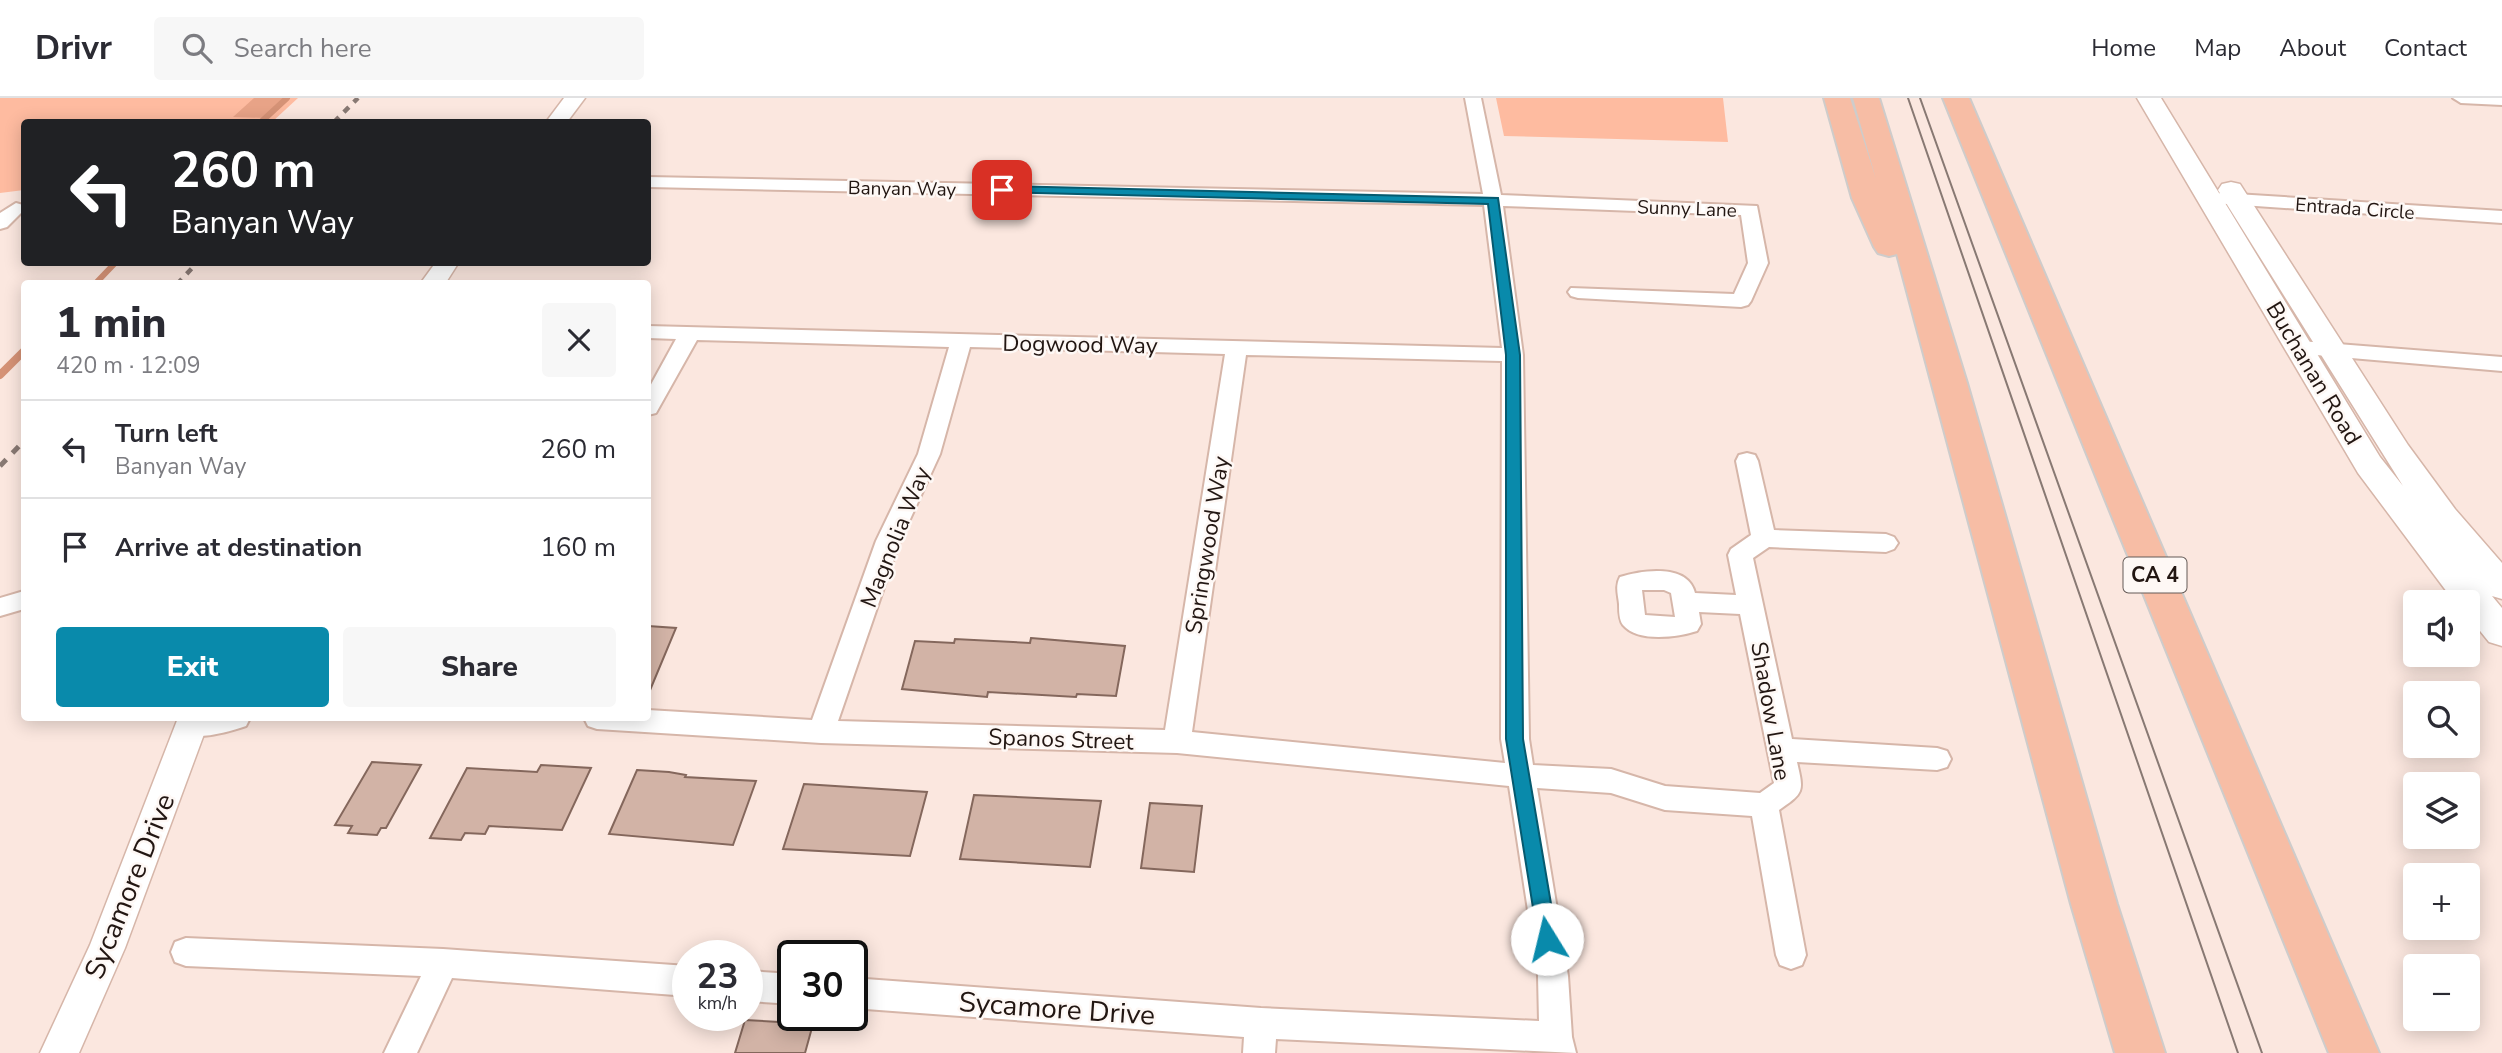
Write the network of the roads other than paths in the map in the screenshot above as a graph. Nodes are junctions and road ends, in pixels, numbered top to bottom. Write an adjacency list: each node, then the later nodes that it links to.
1 (575, 98): 10 (street)
2 (1473, 98): 13 (street)
3 (1837, 98): 26 (highway)
4 (1866, 98): 26 (highway)
5 (1956, 98): 56 (highway, CA 4)
6 (2149, 98): 12 (main road, Buchanan Road)
7 (2174, 98): 12 (main road, Buchanan Road)
8 (2461, 98): 9 (street)
9 (2502, 100)
10 (558, 119)
11 (651, 182): 13 (street, Banyan Way)
12 (2223, 199): 15 (street, Entrada Circle); 22 (main road, Buchanan Road); 23 (main road, Buchanan Road)
13 (1493, 200): 17 (street, Sunny Lane); 24 (street)
14 (16, 209): 16 (street)
15 (2502, 217)
16 (0, 223)
17 (1578, 292)
18 (651, 332): 19 (street, Dogwood Way)
19 (690, 333): 20 (street, Dogwood Way); 27 (street)
20 (961, 341): 21 (street, Dogwood Way); 40 (street, Magnolia Way)
21 (1237, 347): 24 (street, Dogwood Way); 41 (street, Springwood Way)
22 (2300, 348): 23 (street); 31 (main road, Buchanan Road)
23 (2332, 351): 25 (street); 32 (main road, Buchanan Road)
24 (1513, 355): 44 (street)
25 (2502, 364)
26 (1950, 383): 55 (highway)
27 (651, 403)
28 (1747, 461): 29 (street)
29 (1764, 538): 30 (street); 35 (street, Shadow Lane)
30 (1886, 544)
31 (2456, 579): 32 (street); 37 (main road, Buchanan Road)
32 (2500, 582)
33 (21, 601): 36 (street)
34 (1685, 602): 35 (street)
35 (1751, 606): 42 (street, Shadow Lane)
36 (0, 607)
37 (2502, 632)
38 (645, 721): 40 (street, Spanos Street)
39 (193, 722): 53 (street, Sycamore Drive)
40 (821, 732): 41 (street, Spanos Street)
41 (1177, 742): 44 (street, Spanos Street)
42 (1783, 750): 43 (street); 45 (street, Shadow Lane)
43 (1937, 759)
44 (1522, 776): 45 (street, Shadow Lane); 52 (street)
45 (1763, 805): 47 (street)
46 (186, 952): 48 (street)
47 (1791, 955)
48 (443, 963): 49 (street); 54 (street)
49 (672, 980)
50 (868, 995): 51 (street, Sycamore Drive)
51 (1260, 1038): 52 (street, Sycamore Drive)
52 (1558, 1045)
53 (59, 1053)
54 (400, 1053)
55 (2140, 1053)
56 (2354, 1053)

